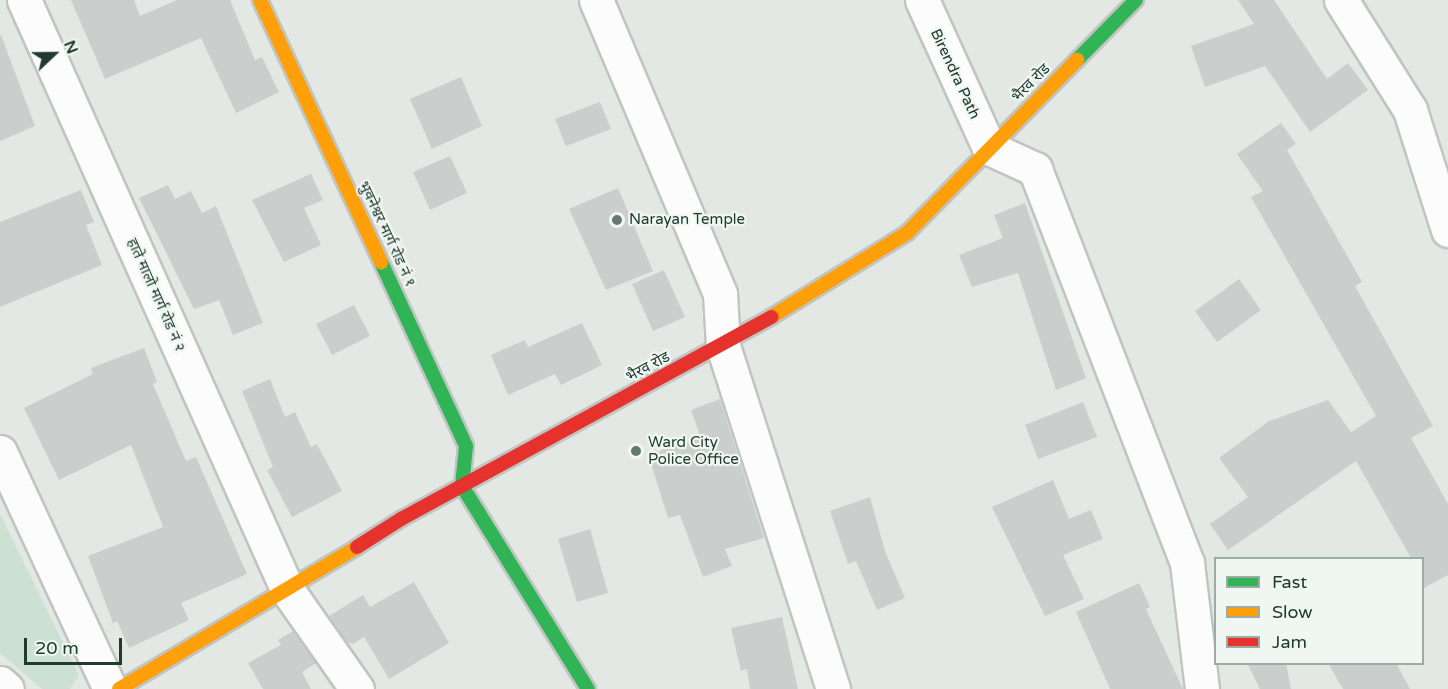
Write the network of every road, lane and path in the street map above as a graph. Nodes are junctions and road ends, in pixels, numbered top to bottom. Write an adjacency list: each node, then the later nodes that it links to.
1 (24, 0): 12 (street, हाते मालो मार्ग रोड नं २)
2 (260, 0): 11 (main road, भुवनेश्वर मार्ग रोड नं १)
3 (596, 0): 9 (street)
4 (922, 0): 7 (street, Birendra Path)
5 (1136, 0): 7 (main road, भैरव रोड)
6 (1341, 0): 8 (street)
7 (989, 148): 9 (main road, भैरव रोड); 20 (street)
8 (1448, 230)
9 (723, 346): 11 (main road, भैरव रोड); 19 (street)
10 (0, 452): 15 (street)
11 (462, 486): 12 (main road, भैरव रोड); 18 (main road)
12 (288, 591): 16 (main road, भैरव रोड); 17 (street, हाते मालो मार्ग रोड नं २)
13 (0, 683): 14 (street)
14 (8, 689)
15 (110, 689)
16 (119, 689)
17 (357, 689)
18 (588, 689)
19 (833, 689)
20 (1202, 689)

